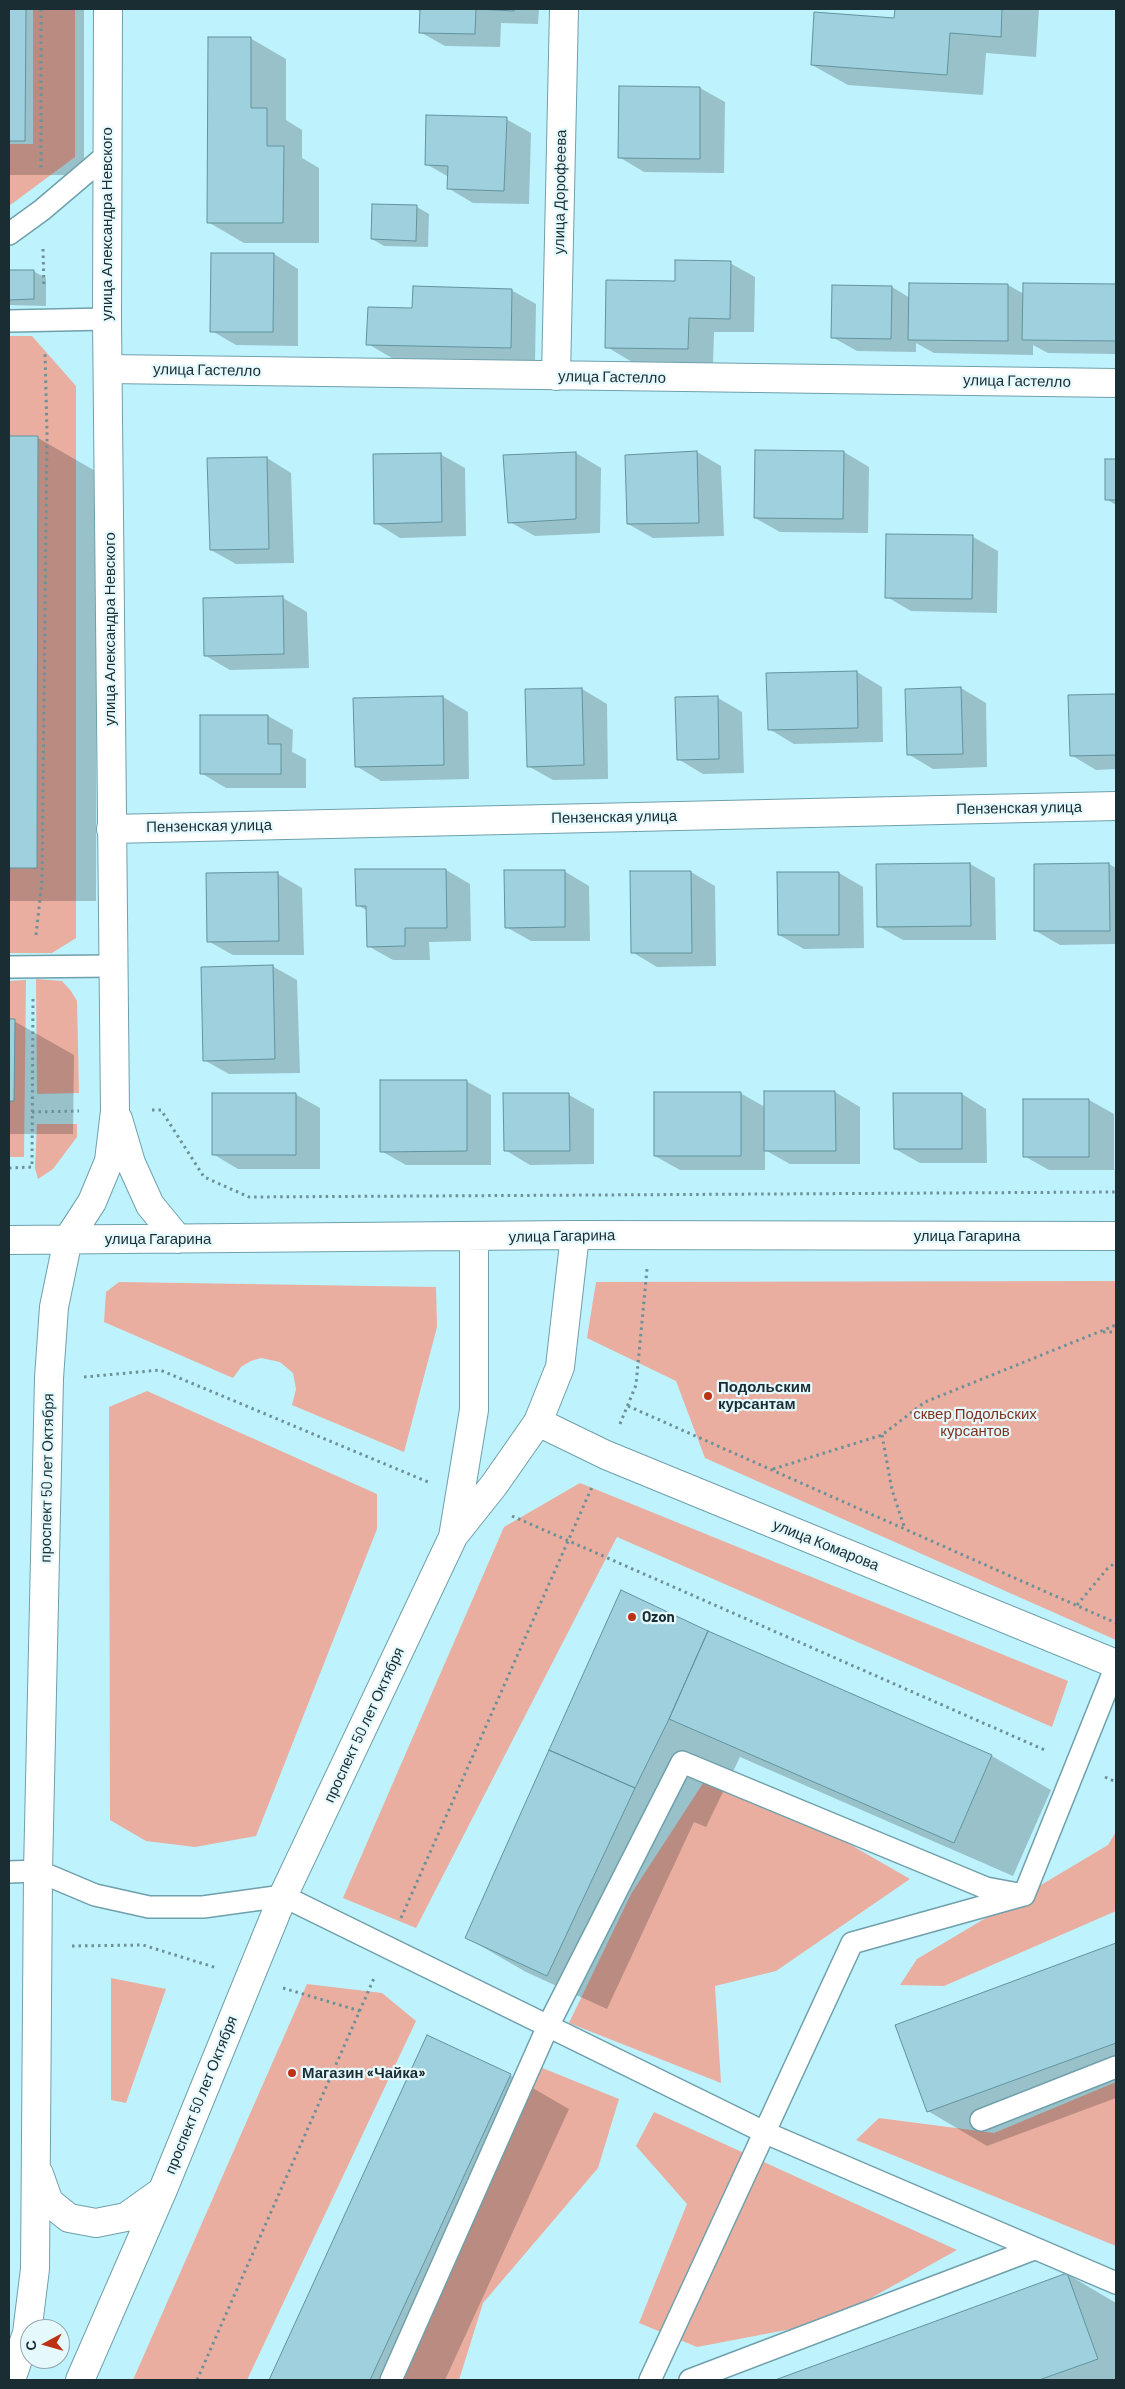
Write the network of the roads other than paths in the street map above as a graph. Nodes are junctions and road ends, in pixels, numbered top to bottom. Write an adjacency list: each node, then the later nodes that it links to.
1 (108, 9): 3 (main road, улица Александра Невского)
2 (564, 9): 8 (main road, улица Дорофеева)
3 (108, 154): 4 (lane); 5 (main road, улица Александра Невского)
4 (9, 234)
5 (107, 319): 6 (lane); 7 (main road, улица Александра Невского)
6 (9, 321)
7 (108, 369): 8 (main road, улица Гастелло); 11 (main road, улица Александра Невского)
8 (556, 376): 9 (main road, улица Гастелло)
9 (1116, 382)
10 (1116, 806): 11 (main road, Пензенская улица)
11 (111, 829): 13 (main road, улица Александра Невского)
12 (9, 966): 13 (lane)
13 (113, 966): 14 (main road, улица Александра Невского)
14 (115, 1111): 18 (main road, улица Александра Невского); 19 (main road)
15 (574, 1235): 16 (main road, улица Гагарина); 17 (main road, улица Гагарина); 21 (main road)
16 (1116, 1236)
17 (474, 1237): 19 (main road, улица Гагарина); 22 (main road, проспект 50 лет Октября)
18 (68, 1239): 19 (main road, улица Гагарина); 20 (main road, улица Гагарина); 24 (main road, проспект 50 лет Октября)
19 (178, 1239)
20 (9, 1240)
21 (538, 1422): 22 (main road); 23 (main road, улица Комарова)
22 (471, 1498): 27 (main road, проспект 50 лет Октября)
23 (1116, 1665): 26 (lane)
24 (38, 1871): 25 (lane); 27 (lane); 32 (main road, проспект 50 лет Октября)
25 (9, 1872)
26 (1024, 1895): 28 (lane); 31 (lane)
27 (283, 1896): 28 (lane); 33 (main road, проспект 50 лет Октября)
28 (548, 2026): 31 (lane); 38 (lane)
29 (1116, 2068): 30 (lane)
30 (981, 2120)
31 (766, 2133): 34 (lane); 39 (lane)
32 (36, 2168): 33 (main road, проспект 50 лет Октября); 36 (main road, проспект 50 лет Октября)
33 (162, 2192): 37 (main road, проспект 50 лет Октября)
34 (1034, 2250): 35 (lane); 40 (lane)
35 (1116, 2283)
36 (11, 2380)
37 (80, 2380)
38 (391, 2380)
39 (650, 2380)
40 (690, 2380)

